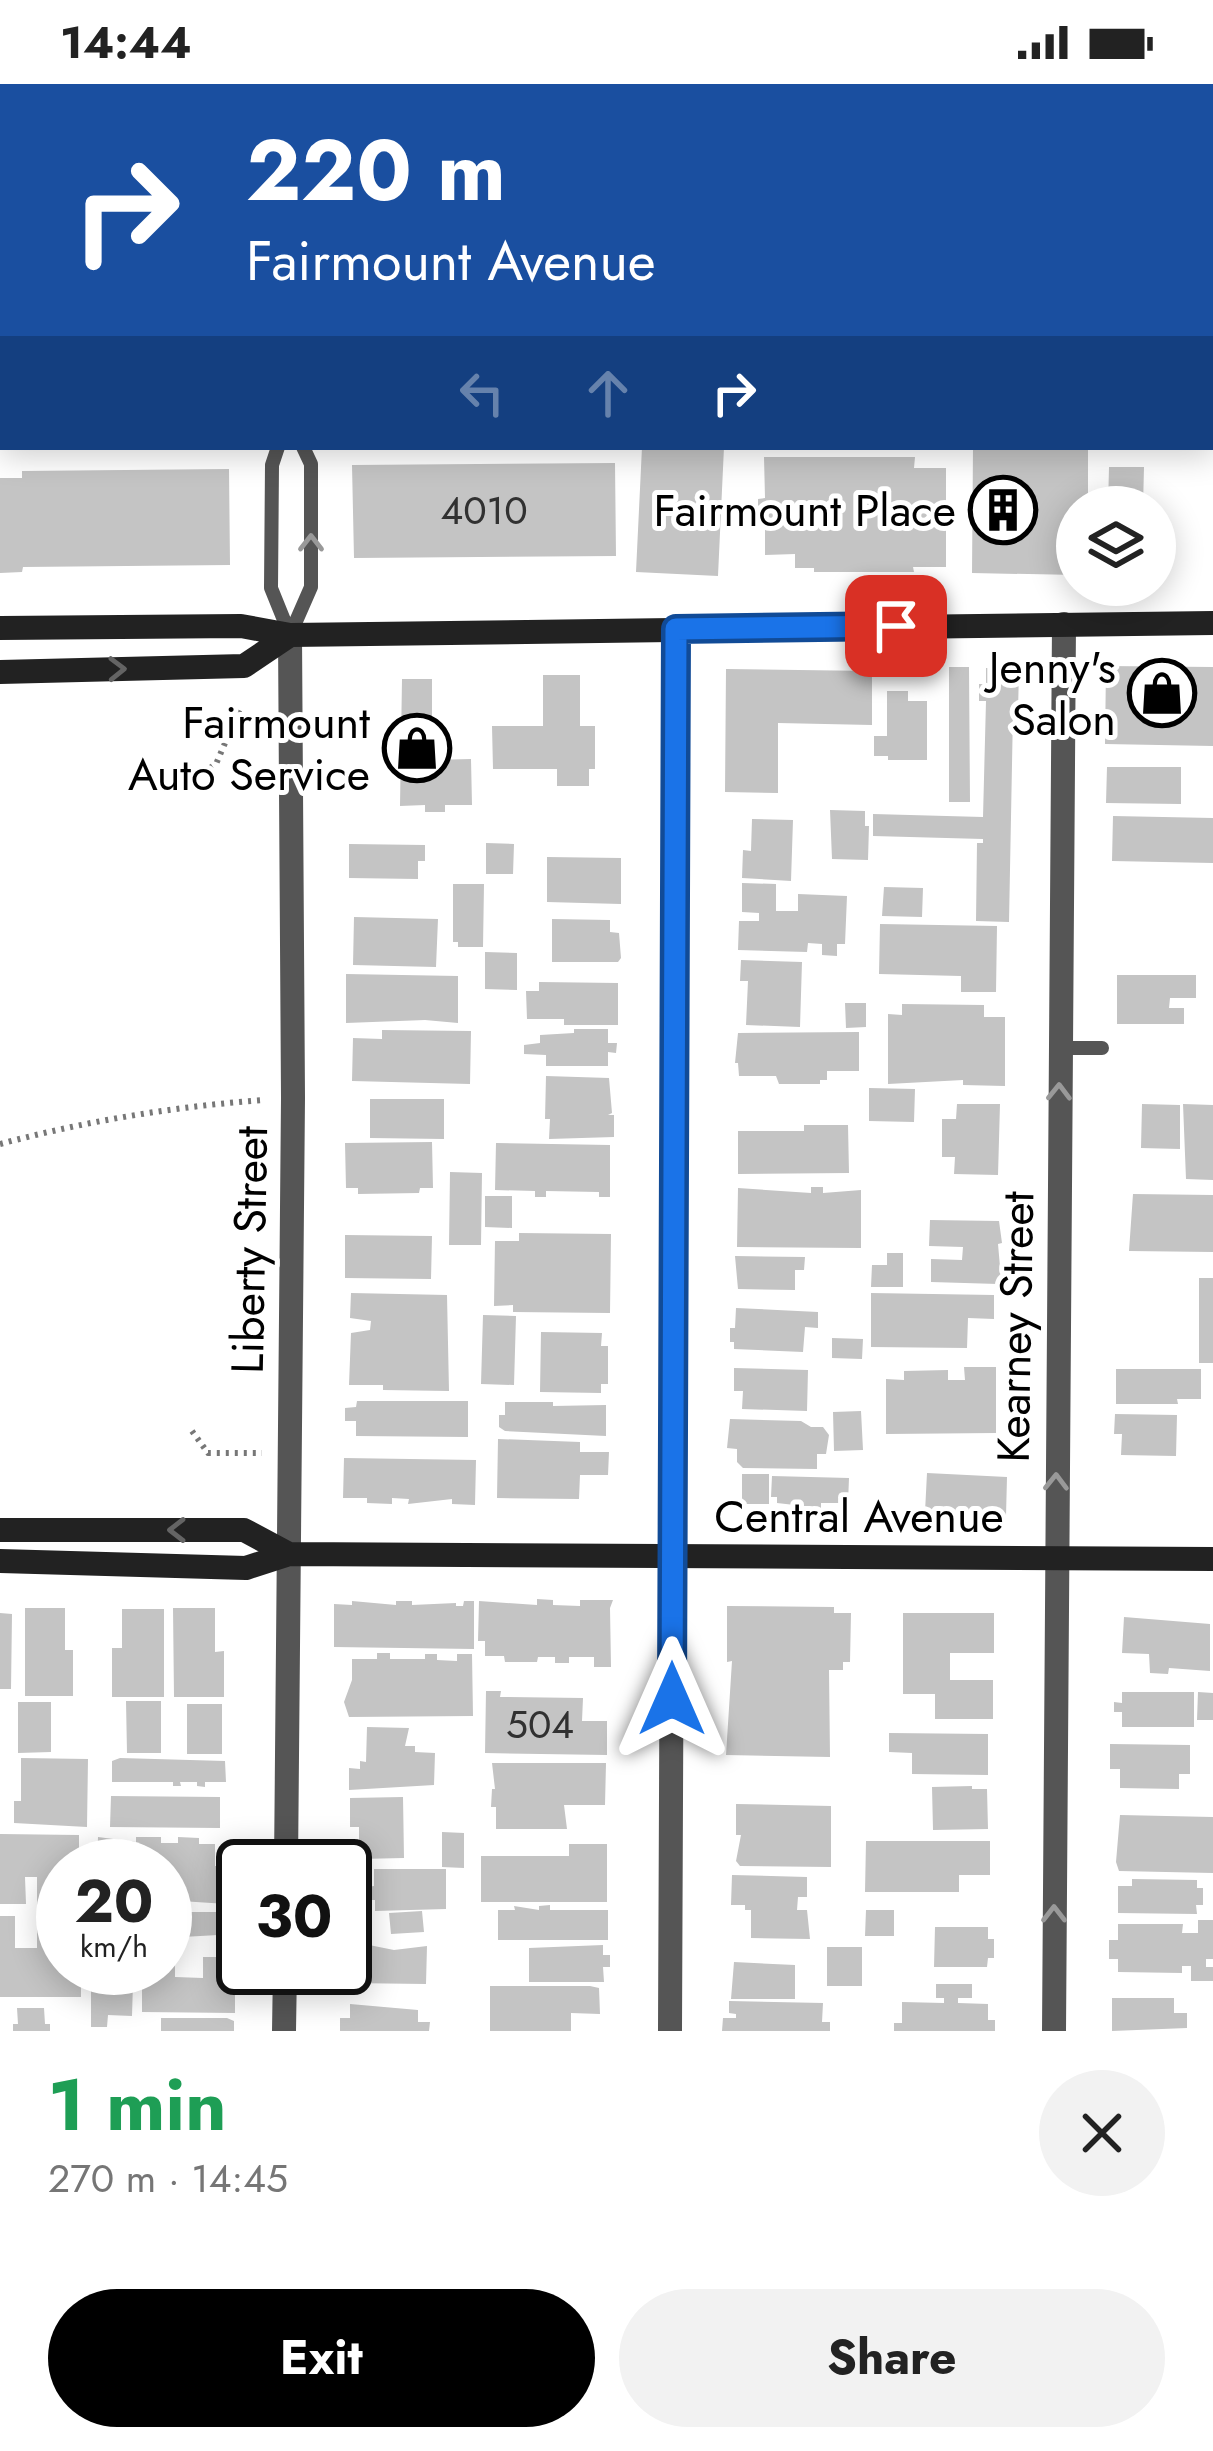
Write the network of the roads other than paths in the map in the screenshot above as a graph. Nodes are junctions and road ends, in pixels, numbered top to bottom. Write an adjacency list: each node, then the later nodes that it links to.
1 (277, 450): 7 (lane)
2 (304, 450): 7 (lane, one-way to 2)
3 (1213, 623): 4 (street)
4 (1064, 624): 6 (street); 9 (street, Kearney Street)
5 (0, 628): 7 (street)
6 (676, 629): 7 (street); 13 (street)
7 (290, 635): 8 (street, one-way to 7); 12 (street, Liberty Street)
8 (0, 672)
9 (1060, 1048): 10 (lane); 14 (street, Kearney Street, one-way to 9)
10 (1102, 1048)
11 (0, 1530): 12 (street, Central Avenue, one-way to 11)
12 (289, 1553): 13 (street, Central Avenue); 16 (street, Central Avenue); 17 (street, Liberty Street)
13 (673, 1557): 14 (street, Central Avenue); 20 (street)
14 (1055, 1559): 15 (street, Central Avenue); 21 (street, Kearney Street, one-way to 14)
15 (1213, 1559)
16 (0, 1561)
17 (286, 1839)
18 (285, 1995): 19 (street)
19 (284, 2031)
20 (670, 2031)
21 (1054, 2031)

